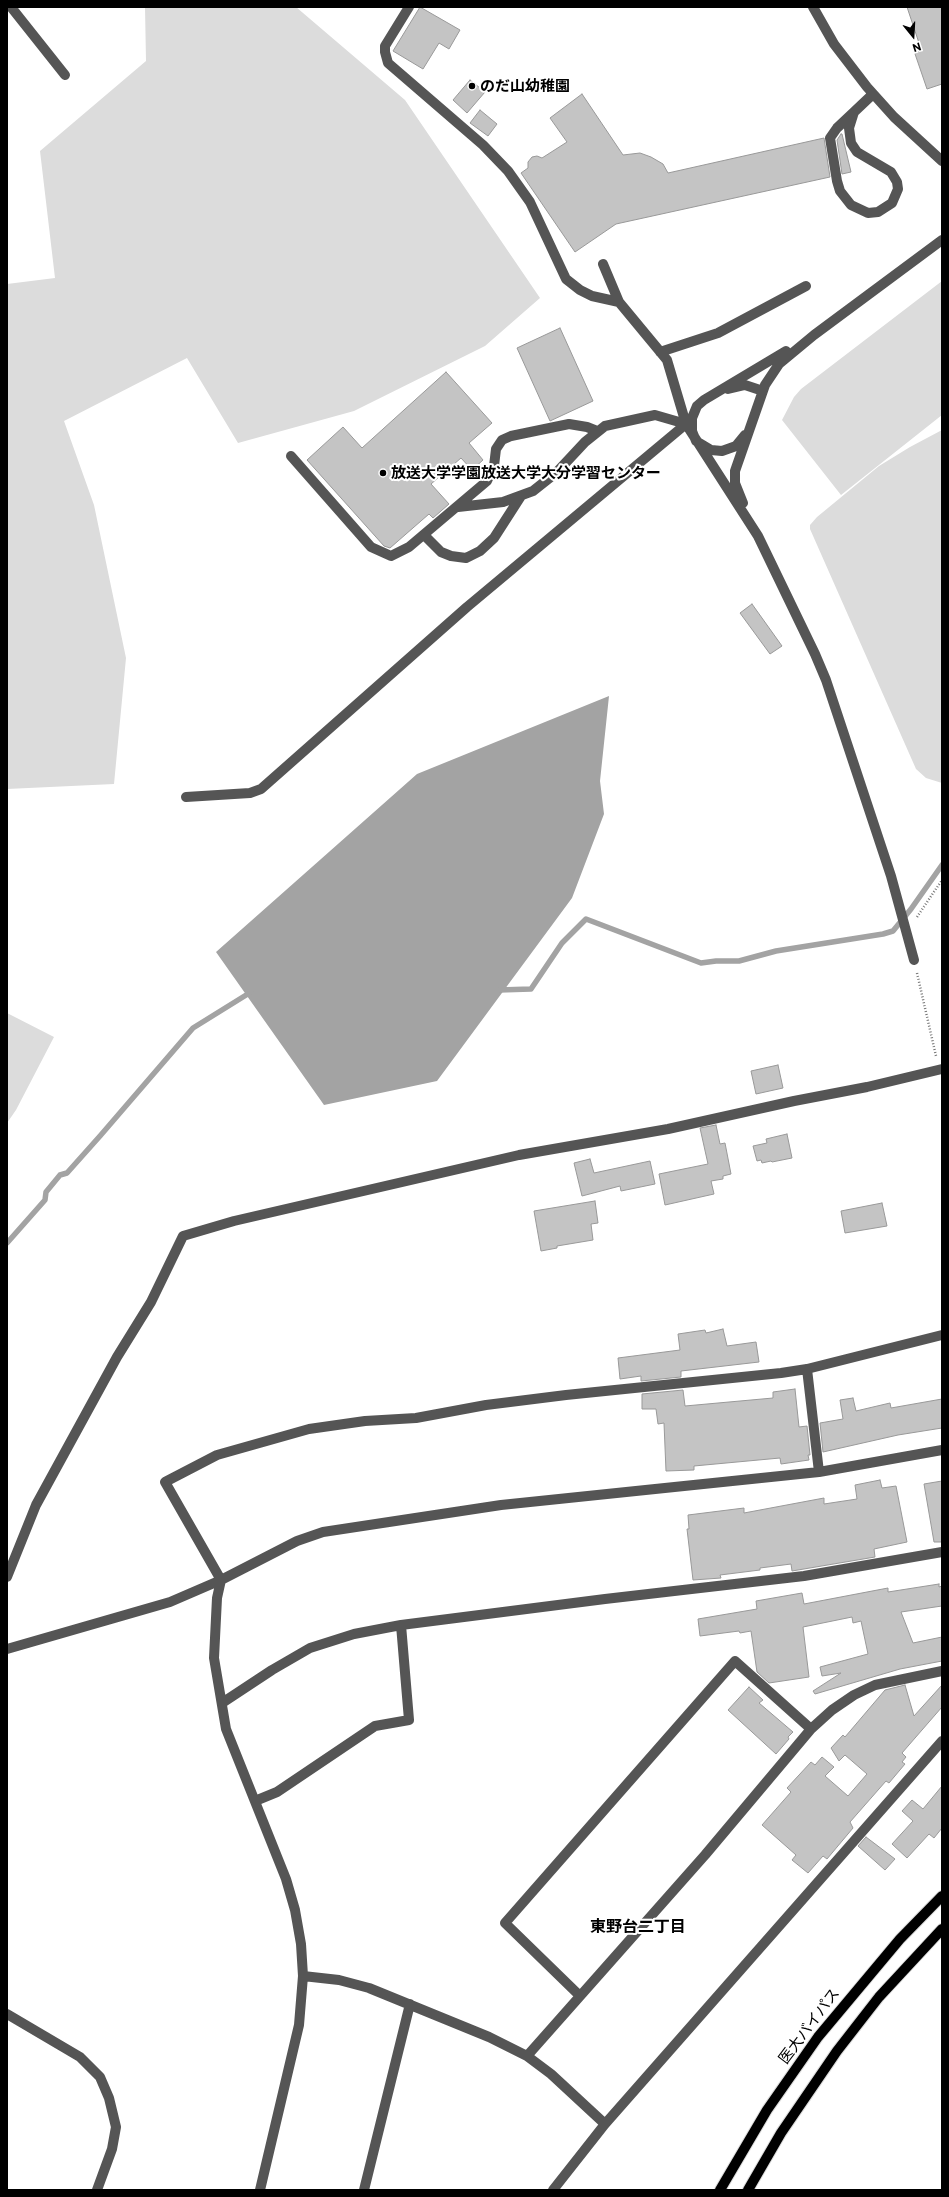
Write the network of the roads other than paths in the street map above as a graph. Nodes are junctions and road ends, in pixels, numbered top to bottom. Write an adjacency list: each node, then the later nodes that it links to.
1 (11, 7): 4 (street)
2 (409, 7): 11 (street)
3 (813, 7): 5 (street)
4 (65, 75)
5 (873, 94): 6 (street); 7 (street)
6 (854, 112): 6 (street)
7 (942, 161)
8 (942, 240): 12 (street)
9 (603, 264): 11 (street)
10 (806, 286): 13 (street)
11 (619, 302): 13 (street)
12 (814, 334): 14 (street); 15 (street)
13 (660, 352): 17 (street)
14 (719, 391): 15 (street); 19 (street)
15 (763, 391): 16 (street)
16 (754, 417): 19 (street); 24 (street)
17 (686, 424): 18 (street); 19 (street); 25 (street)
18 (597, 432): 21 (street); 22 (street)
19 (696, 441): 24 (street)
20 (291, 456): 23 (street)
21 (521, 496): 22 (street); 23 (street)
22 (458, 508): 23 (street)
23 (424, 535)
24 (758, 536): 26 (street)
25 (186, 796)
26 (914, 960)
27 (940, 1069): 33 (street)
28 (942, 1335): 29 (street)
29 (807, 1369): 31 (street); 34 (street)
30 (942, 1450): 31 (street)
31 (819, 1472): 34 (street)
32 (942, 1552): 35 (street)
33 (7, 1577)
34 (221, 1580): 36 (street); 38 (street)
35 (400, 1626): 38 (street); 41 (street)
36 (7, 1649)
37 (942, 1671): 39 (street)
38 (222, 1703): 41 (street)
39 (811, 1729): 45 (street); 45 (street)
40 (942, 1741): 49 (street)
41 (255, 1801): 44 (street)
42 (942, 1896): 54 (main road, 医大バイパス)
43 (942, 1930): 55 (main road)
44 (303, 1976): 46 (street); 51 (street)
45 (580, 1996): 48 (street)
46 (410, 2004): 48 (street); 52 (street)
47 (7, 2014): 50 (street)
48 (527, 2056): 49 (street)
49 (605, 2124): 53 (street)
50 (98, 2190)
51 (260, 2190)
52 (364, 2190)
53 (553, 2190)
54 (720, 2190)
55 (748, 2190)

